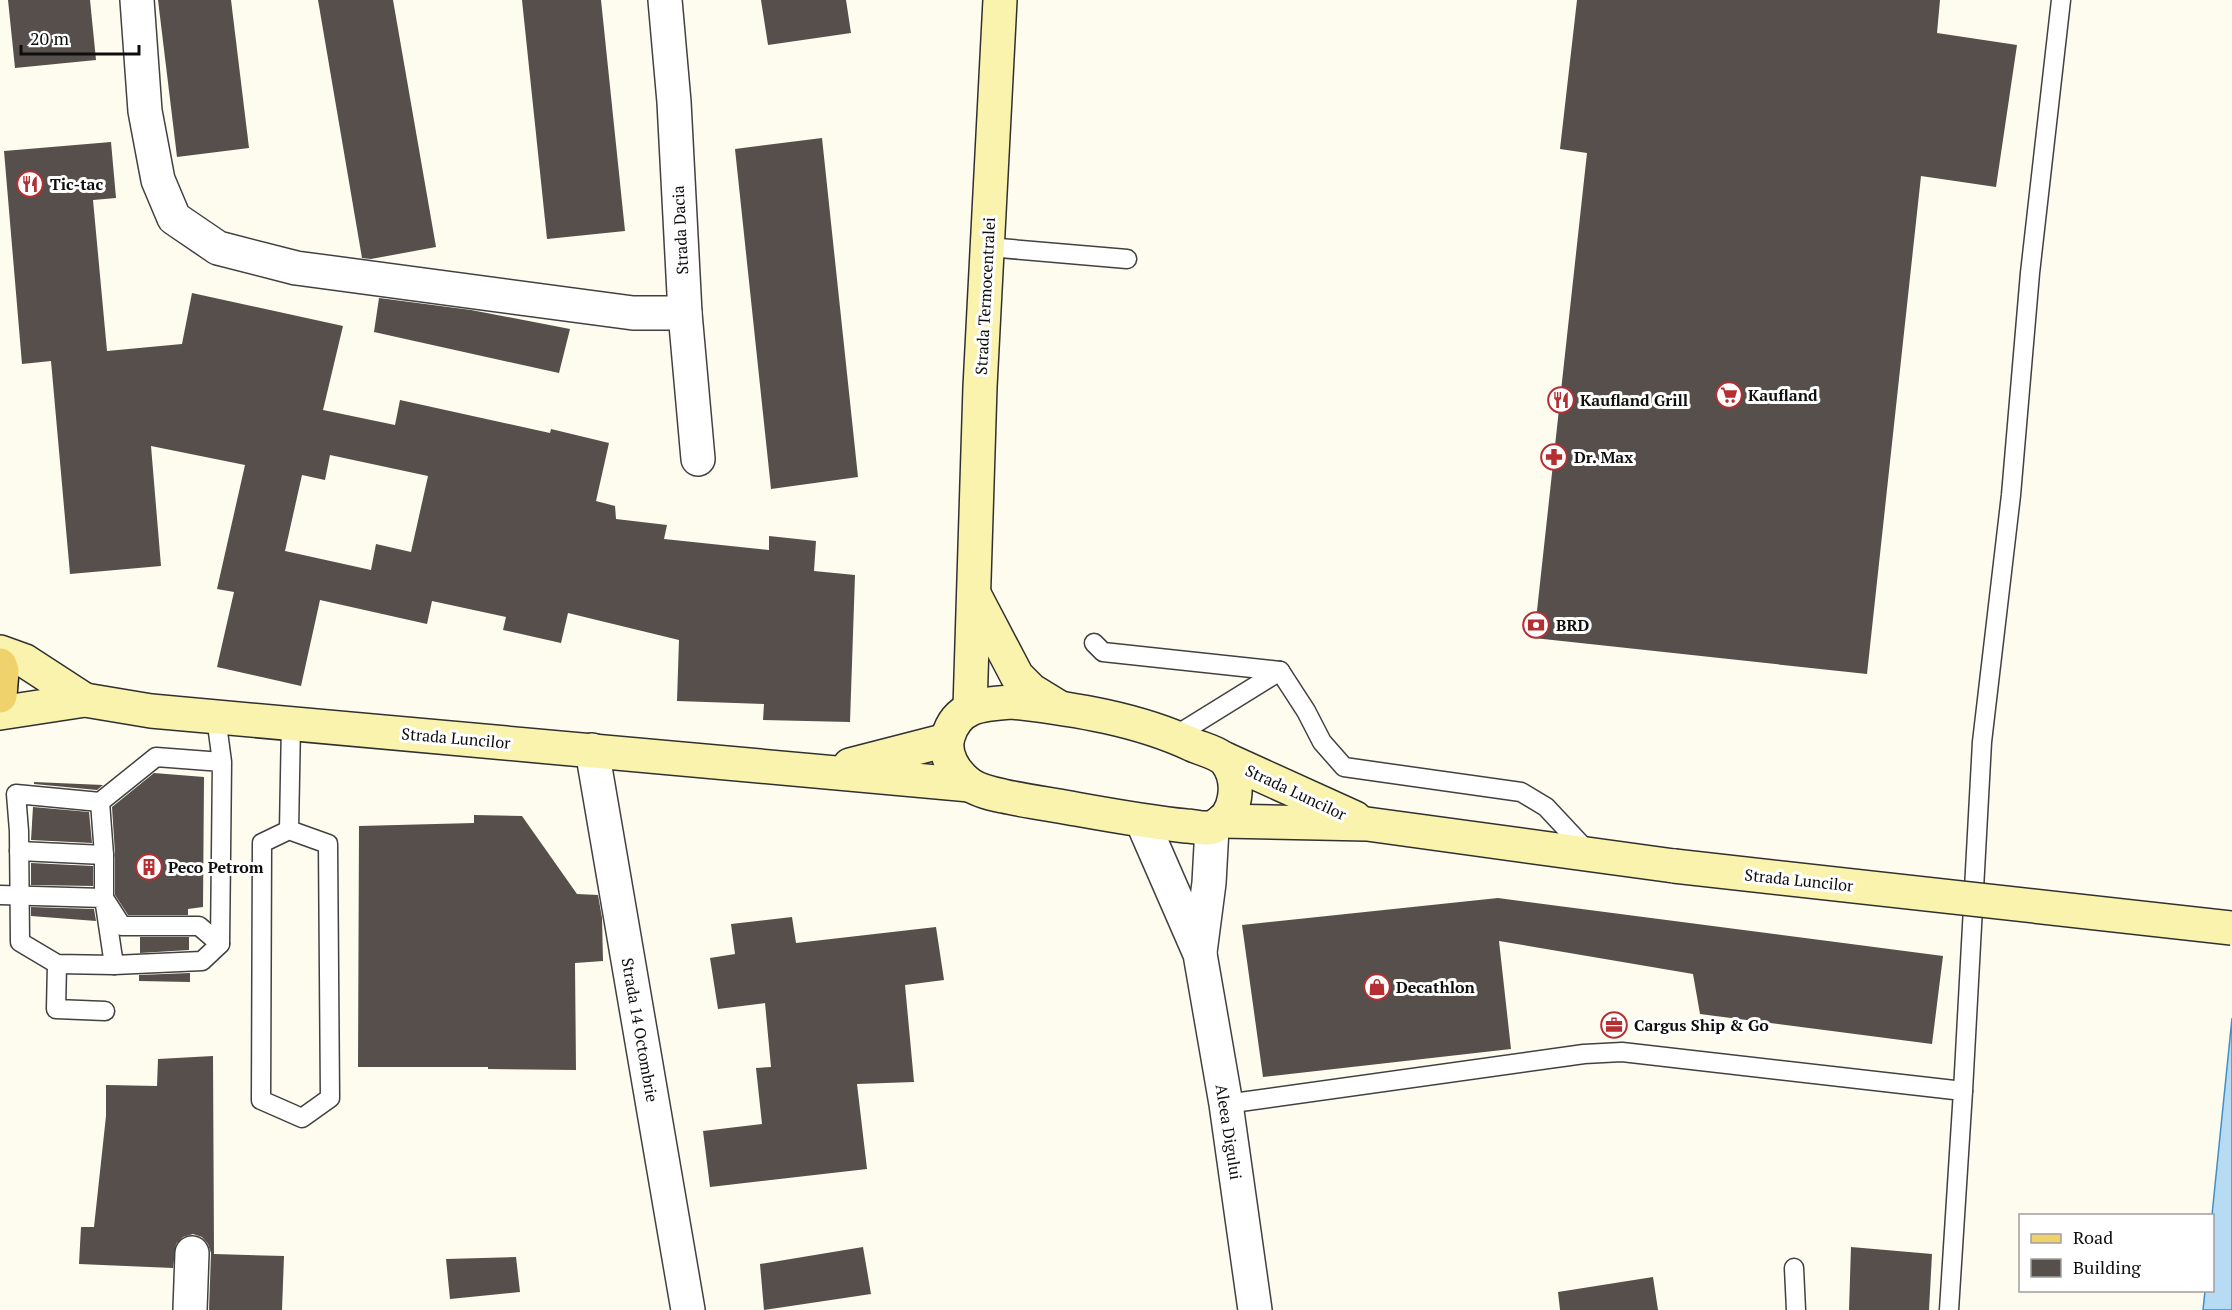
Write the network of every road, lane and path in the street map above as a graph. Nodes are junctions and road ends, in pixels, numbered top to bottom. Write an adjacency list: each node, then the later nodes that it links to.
1 (137, 0): 7 (street)
2 (665, 0): 7 (street, Strada Dacia)
3 (1000, 0): 5 (main road, Strada Termocentralei)
4 (2061, 0): 45 (lane)
5 (988, 247): 6 (lane); 9 (main road, Strada Termocentralei)
6 (1127, 259)
7 (685, 313): 8 (street, Strada Dacia)
8 (698, 459)
9 (973, 593): 16 (main road); 17 (main road, Strada Termocentralei)
10 (1094, 643): 13 (lane)
11 (0, 652): 15 (main road, Strada Luncilor)
12 (0, 665): 14 (main road)
13 (1280, 671): 21 (lane); 35 (lane)
14 (0, 696)
15 (85, 700): 18 (main road, Strada Luncilor); 19 (main road, Strada Luncilor)
16 (1059, 707): 17 (main road); 21 (main road, Strada Luncilor)
17 (970, 708): 22 (main road)
18 (0, 712)
19 (216, 717): 20 (main road, Strada Luncilor); 25 (lane)
20 (291, 724): 23 (main road, Strada Luncilor); 32 (lane)
21 (1175, 736): 24 (main road, Strada Luncilor)
22 (947, 740): 26 (main road, Strada Luncilor); 27 (main road)
23 (592, 750): 26 (main road, Strada Luncilor); 50 (street, Strada 14 Octombrie)
24 (1225, 759): 30 (main road); 31 (main road, Strada Luncilor)
25 (222, 762): 28 (lane); 40 (lane)
26 (827, 770): 27 (main road, Strada Luncilor)
27 (970, 785): 29 (main road, Strada Luncilor)
28 (100, 802): 33 (lane); 34 (lane)
29 (1142, 820): 30 (main road, Strada Luncilor); 41 (street, Aleea Digului)
30 (1217, 824): 31 (main road, Strada Luncilor); 41 (street, Aleea Digului)
31 (1367, 824): 35 (main road, Strada Luncilor)
32 (289, 830): 32 (lane)
33 (20, 851): 34 (lane); 36 (lane)
34 (104, 855): 38 (lane)
35 (1590, 855): 39 (main road, Strada Luncilor, bridge)
36 (20, 894): 37 (lane); 38 (lane); 42 (lane)
37 (0, 895)
38 (104, 898): 40 (lane); 43 (lane)
39 (2232, 928)
40 (220, 944): 43 (lane)
41 (1200, 954): 46 (street, Aleea Digului)
42 (57, 964): 43 (lane); 44 (lane)
43 (114, 964)
44 (105, 1011)
45 (1963, 1091): 46 (lane); 53 (lane)
46 (1226, 1104): 51 (street, Aleea Digului)
47 (192, 1253): 49 (street)
48 (1794, 1268): 52 (lane)
49 (190, 1310)
50 (688, 1310)
51 (1255, 1310)
52 (1796, 1310)
53 (1949, 1310)

